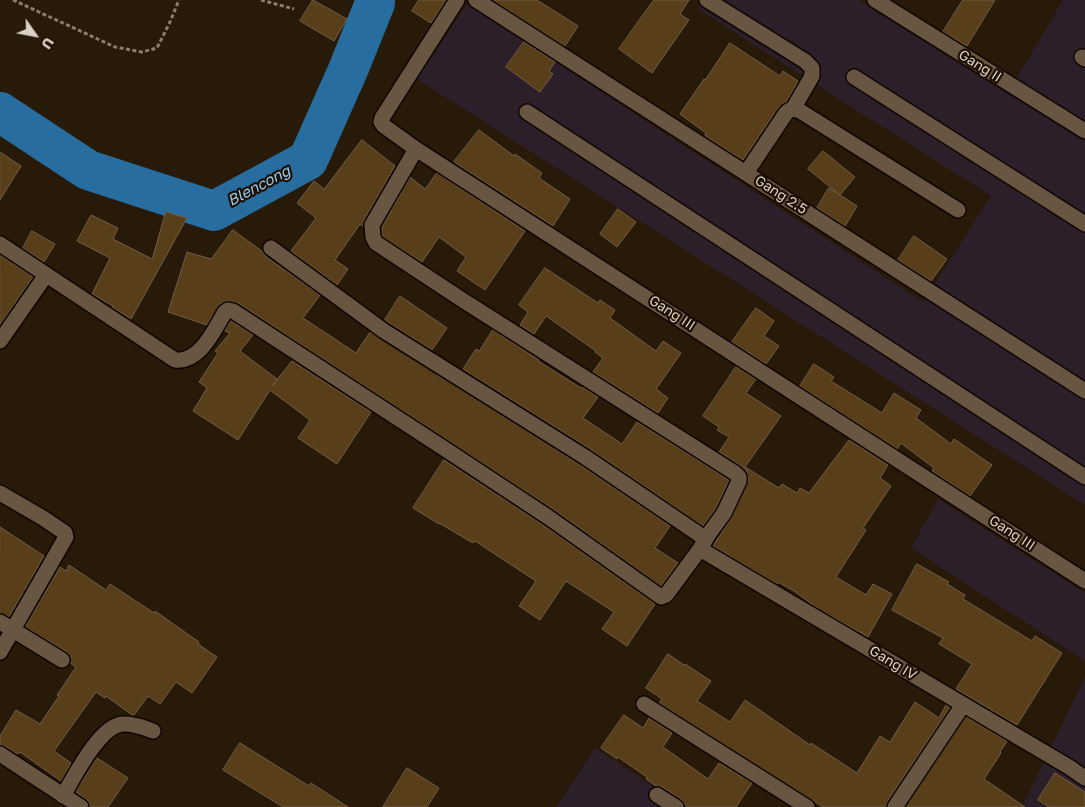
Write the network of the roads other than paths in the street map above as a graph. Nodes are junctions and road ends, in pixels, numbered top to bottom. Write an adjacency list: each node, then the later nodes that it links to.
1 (457, 0): 9 (street, Gang III)
2 (476, 0): 10 (street, Gang 2.5)
3 (707, 0): 6 (street)
4 (875, 0): 8 (street, Gang II)
5 (854, 77): 12 (street)
6 (793, 108): 10 (street); 11 (street)
7 (527, 112): 18 (street)
8 (1085, 131)
9 (416, 149): 20 (street); 21 (street, Gang III)
10 (746, 173): 17 (street, Gang 2.5)
11 (958, 210)
12 (1085, 224)
13 (0, 244): 15 (street)
14 (271, 248): 20 (street, Gang IV)
15 (46, 275): 16 (street); 20 (street)
16 (0, 341)
17 (1085, 391)
18 (1085, 477)
19 (0, 493): 23 (street)
20 (703, 544): 27 (street, Gang IV)
21 (1085, 581)
22 (0, 622): 23 (street)
23 (13, 630): 24 (street); 25 (street)
24 (0, 652)
25 (62, 660)
26 (644, 704): 35 (street)
27 (963, 705): 30 (street, Gang IV); 36 (street)
28 (153, 731): 31 (street)
29 (0, 754): 31 (street)
30 (1085, 778)
31 (63, 796): 33 (street)
32 (657, 796): 34 (street)
33 (81, 807)
34 (676, 807)
35 (807, 807)
36 (895, 807)

